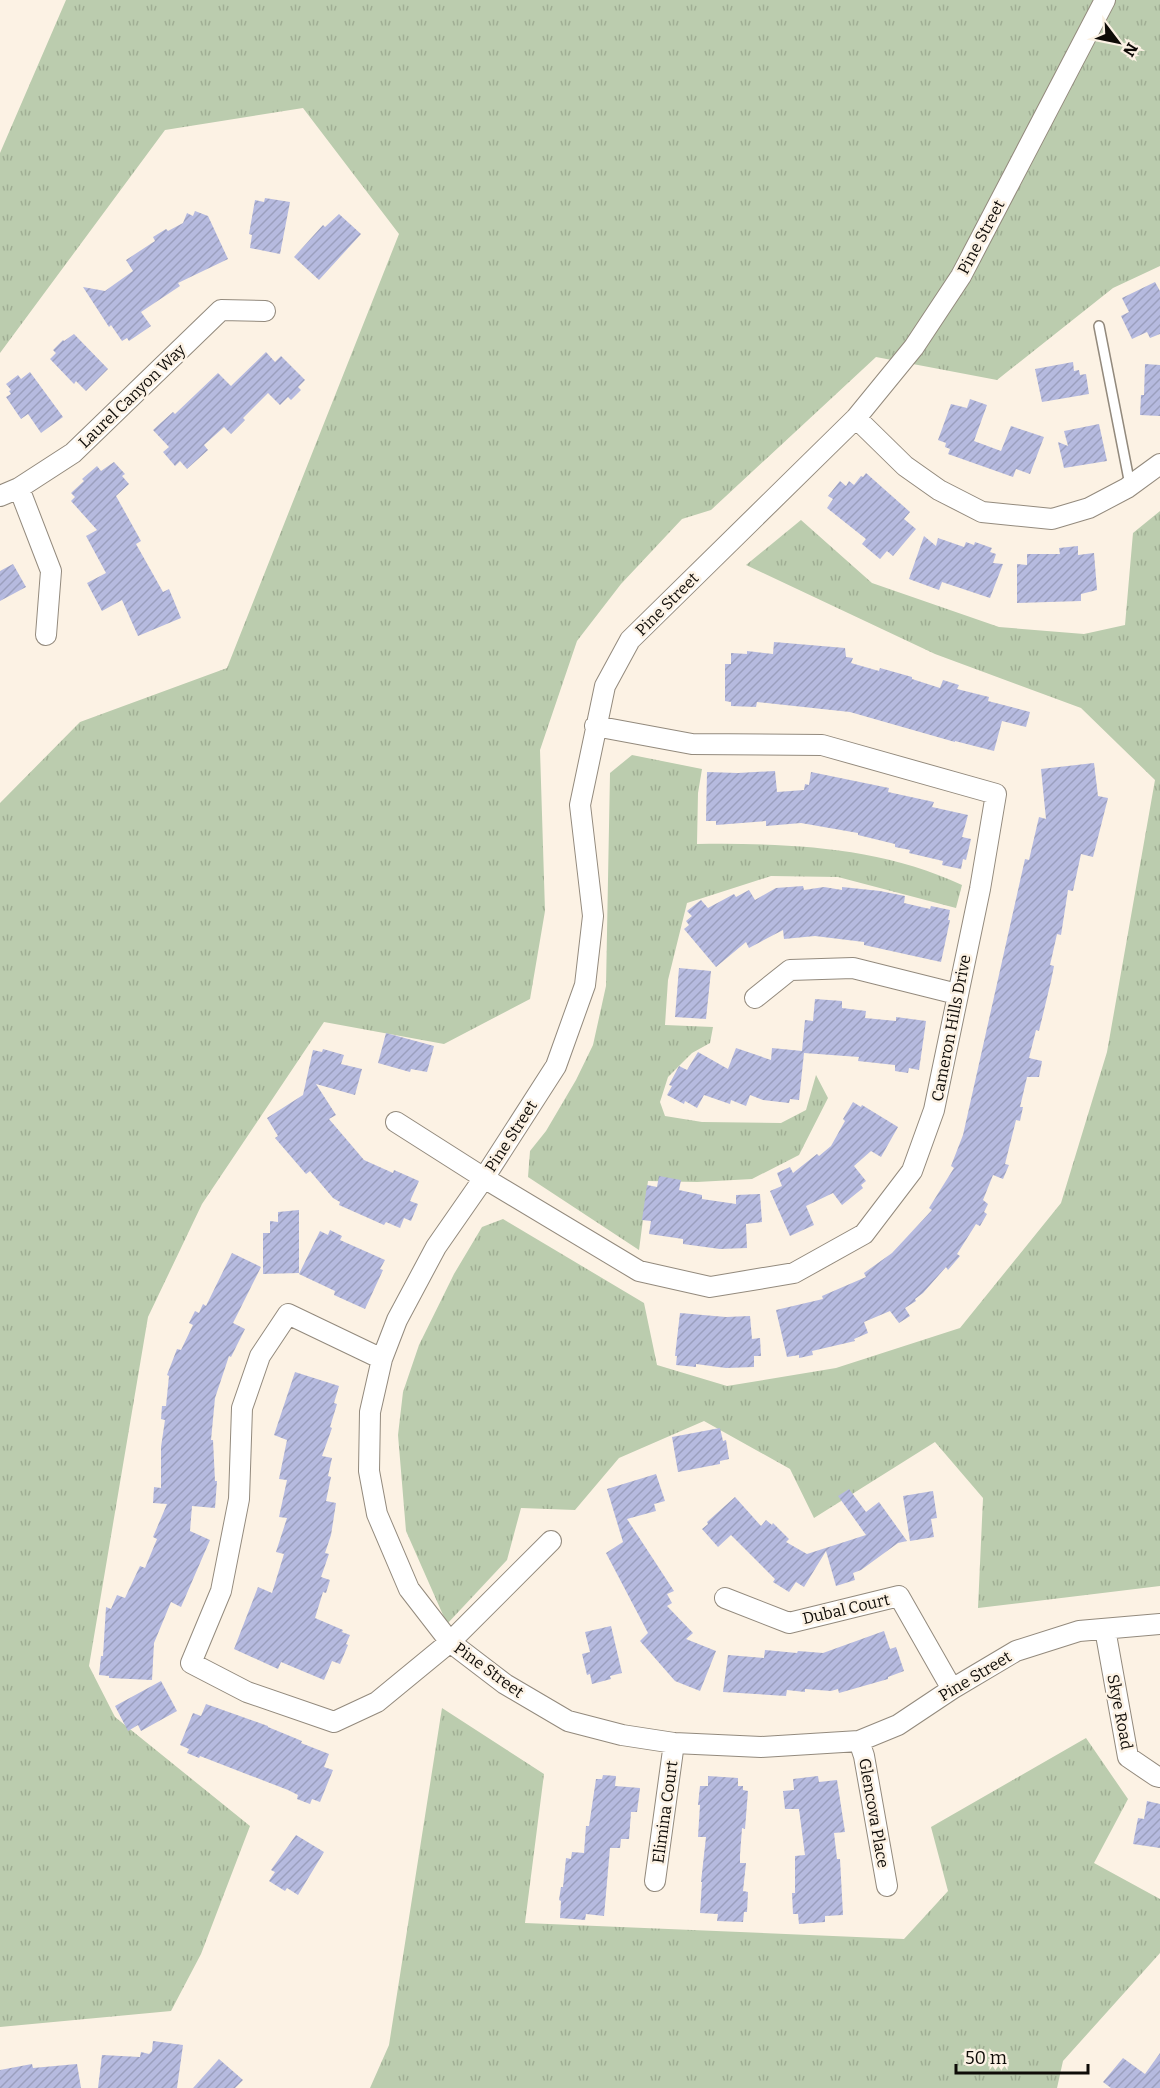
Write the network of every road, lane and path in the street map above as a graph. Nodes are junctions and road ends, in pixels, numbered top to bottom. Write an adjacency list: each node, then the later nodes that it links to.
1 (1105, 0): 4 (street, Pine Street)
2 (265, 311): 7 (street, Laurel Canyon Way)
3 (1099, 326): 6 (lane)
4 (856, 418): 6 (street); 10 (street, Pine Street)
5 (1160, 464): 6 (street)
6 (1130, 485)
7 (19, 488): 8 (street, Laurel Canyon Way); 9 (street)
8 (0, 496)
9 (46, 635)
10 (595, 726): 11 (street, Cameron Hills Drive); 14 (street, Pine Street)
11 (957, 994): 12 (street); 14 (street, Cameron Hills Drive)
12 (755, 998)
13 (396, 1122): 14 (street, Cameron Hills Drive)
14 (484, 1178): 15 (street, Pine Street)
15 (382, 1359): 20 (street, Pine Street); 20 (street)
16 (551, 1541): 20 (street)
17 (725, 1598): 21 (street, Dubal Court)
18 (1160, 1624): 19 (street, Pine Street)
19 (1105, 1629): 21 (street, Pine Street); 24 (street, Skye Road)
20 (450, 1642): 23 (street, Pine Street)
21 (952, 1689): 22 (street, Pine Street)
22 (859, 1741): 23 (street, Pine Street); 26 (street, Glencova Place)
23 (674, 1743): 25 (street, Elimina Court)
24 (1160, 1777)
25 (656, 1881)
26 (887, 1886)

